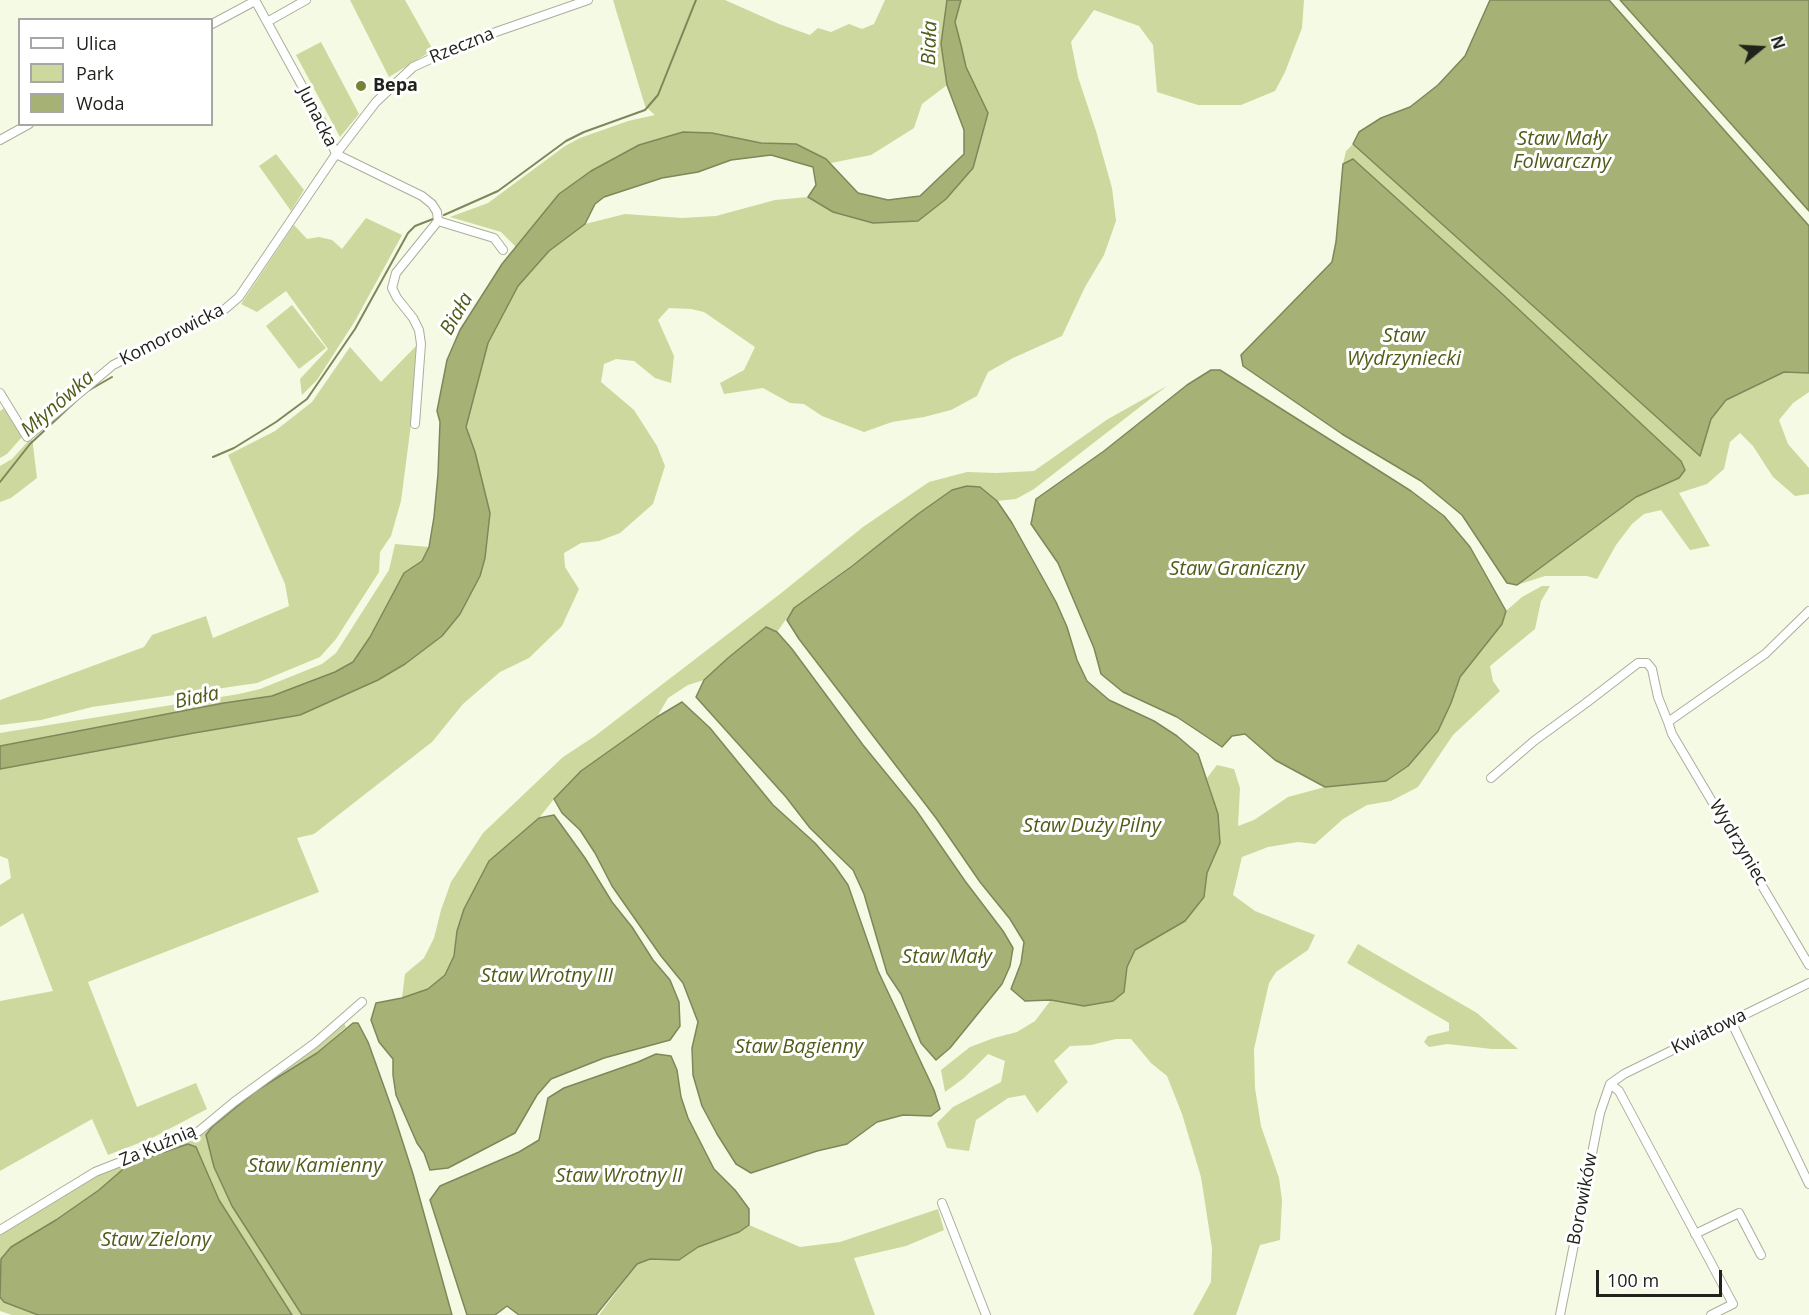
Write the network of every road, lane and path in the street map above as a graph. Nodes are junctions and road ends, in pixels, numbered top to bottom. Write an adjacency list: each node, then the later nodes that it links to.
1 (255, 0): 4 (street, Junacka); 5 (street)
2 (306, 0): 4 (street)
3 (586, 0): 8 (street, Rzeczna)
4 (267, 22): 8 (street, Junacka)
5 (213, 23)
6 (25, 126): 7 (street)
7 (0, 140)
8 (336, 154): 9 (street, Junacka); 11 (street, Komorowicka)
9 (438, 221): 10 (street); 12 (street)
10 (503, 250)
11 (0, 393)
12 (415, 424)
13 (1809, 611): 14 (street)
14 (1668, 722): 15 (street, Wydrzyniec); 16 (street, Wydrzyniec)
15 (1491, 778)
16 (1809, 965)
17 (1809, 983): 19 (street, Kwiatowa)
18 (362, 1002): 23 (street, Za Kuźnią)
19 (1731, 1021): 20 (street, Kwiatowa); 21 (street)
20 (1610, 1084): 24 (street); 27 (street, Borowików)
21 (1809, 1184)
22 (942, 1203): 26 (street)
23 (0, 1230)
24 (1695, 1234): 25 (street); 28 (street)
25 (1761, 1255)
26 (986, 1315)
27 (1560, 1315)
28 (1711, 1315)

